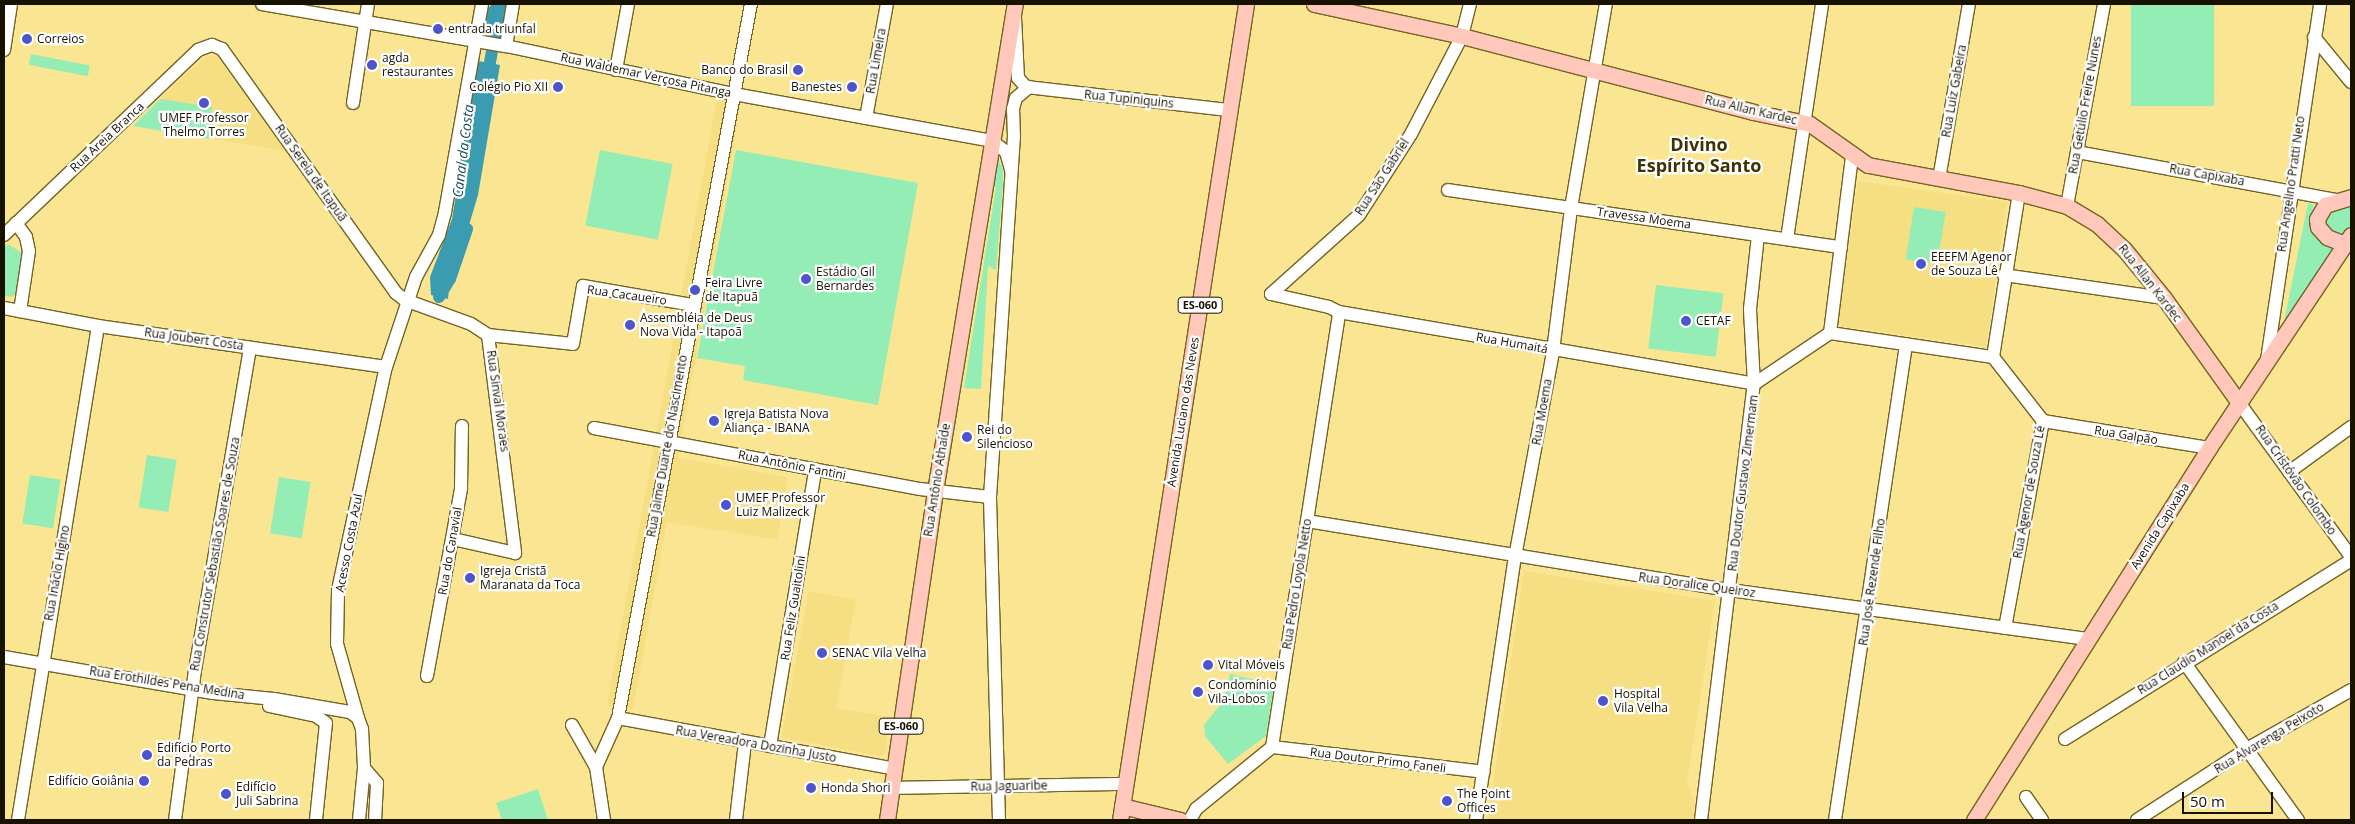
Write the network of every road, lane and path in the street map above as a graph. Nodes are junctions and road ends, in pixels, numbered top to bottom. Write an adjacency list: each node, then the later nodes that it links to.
1 (11, 4): 24 (street)
2 (262, 4): 18 (street, Rua Waldemar Verçosa Pitanga)
3 (368, 4): 18 (street)
4 (482, 4): 21 (street, Acesso Costa Azul)
5 (513, 4): 23 (street)
6 (628, 4): 25 (street)
7 (751, 4): 29 (street, Rua Jaime Duarte do Nascimento)
8 (887, 4): 32 (street, Rua Limeira)
9 (1246, 4): 31 (main road, Avenida Luciano das Neves / ES-060)
10 (1314, 4): 19 (main road, Rua Allan Kardec)
11 (1470, 4): 19 (street, Rua São Gabriel)
12 (1606, 4): 26 (street, Rua Moema)
13 (1822, 4): 33 (street)
14 (1969, 4): 38 (street, Rua Luiz Gabeira)
15 (2104, 4): 35 (street, Rua Getúlio Freire Nunes)
16 (2320, 4): 20 (street, Rua Angelino Pratti Neto)
17 (1014, 8): 28 (street); 34 (main road, ES-060)
18 (365, 20): 21 (street, Rua Waldemar Verçosa Pitanga); 30 (street)
19 (1462, 36): 26 (main road, Rua Allan Kardec); 52 (street, Rua São Gabriel)
20 (2314, 37): 27 (street); 40 (street, Rua Angelino Pratti Neto)
21 (477, 41): 23 (street, Rua Waldemar Verçosa Pitanga); 54 (street, Acesso Costa Azul)
22 (212, 45): 45 (street, Rua Areia Branca); 54 (street, Rua Sereia de Itapuã)
23 (503, 46): 25 (street, Rua Waldemar Verçosa Pitanga)
24 (4, 50)
25 (616, 70): 29 (street, Rua Waldemar Verçosa Pitanga)
26 (1596, 72): 33 (main road, Rua Allan Kardec); 44 (street, Rua Moema)
27 (2351, 82)
28 (1029, 87): 31 (street, Rua Tupiniquins); 37 (street)
29 (734, 94): 32 (street, Rua Waldemar Verçosa Pitanga); 55 (street, Rua Jaime Duarte do Nascimento)
30 (353, 103)
31 (1229, 110): 107 (main road, Avenida Luciano das Neves / ES-060)
32 (866, 118): 34 (street, Rua Waldemar Verçosa Pitanga)
33 (1803, 122): 36 (main road, Rua Allan Kardec); 48 (street)
34 (992, 141): 37 (street); 78 (main road, Rua Antônio Athaíde / ES-060)
35 (2078, 152): 40 (street, Rua Capixaba); 43 (street, Rua Getúlio Freire Nunes)
36 (1852, 156): 38 (main road, Rua Allan Kardec); 50 (street)
37 (1011, 170): 79 (street)
38 (1939, 179): 41 (main road, Rua Allan Kardec)
39 (1448, 190): 44 (street, Travessa Moema)
40 (2290, 190): 42 (street, Rua Capixaba); 66 (street, Rua Angelino Pratti Neto)
41 (2019, 193): 43 (main road, Rua Allan Kardec); 51 (street)
42 (2344, 198): 49 (main road)
43 (2067, 206): 53 (main road, Rua Allan Kardec)
44 (1571, 208): 47 (street, Travessa Moema); 64 (street, Rua Moema)
45 (16, 223): 46 (street, Rua Areia Branca); 57 (street)
46 (4, 235)
47 (1758, 235): 48 (street, Travessa Moema); 68 (street)
48 (1787, 239): 50 (street, Travessa Moema)
49 (2349, 243): 66 (main road, Avenida Capixaba)
50 (1841, 247): 60 (street)
51 (2004, 276): 53 (street); 65 (street)
52 (1271, 294): 58 (street, Rua Humaitá)
53 (2164, 298): 69 (main road, Rua Allan Kardec)
54 (408, 302): 61 (street, Rua Sinval Moraes); 67 (street, Acesso Costa Azul)
55 (693, 305): 61 (street, Rua Cacaueiro); 74 (street, Rua Jaime Duarte do Nascimento)
56 (4, 308): 57 (street, Rua Joubert Costa)
57 (20, 311): 59 (street, Rua Joubert Costa)
58 (1339, 312): 64 (street, Rua Humaitá); 80 (street, Rua Pedro Loyola Netto)
59 (98, 326): 63 (street, Rua Joubert Costa); 90 (street, Rua Inácio Higino)
60 (1830, 333): 62 (street); 68 (street, Rua Doutor Gustavo Zimermam)
61 (488, 335): 81 (street, Rua Sinval Moraes)
62 (1906, 344): 65 (street); 85 (street, Rua José Rezende Filho)
63 (250, 348): 67 (street, Rua Joubert Costa); 92 (street, Rua Construtor Sebastião Soares de Souza)
64 (1553, 350): 68 (street, Rua Humaitá); 82 (street, Rua Moema)
65 (1993, 357): 70 (street, Rua Agenor de Souza Lé)
66 (2266, 365): 69 (main road, Avenida Capixaba)
67 (386, 367): 95 (street, Acesso Costa Azul)
68 (1754, 384): 84 (street, Rua Doutor Gustavo Zimermam)
69 (2240, 404): 75 (main road, Avenida Capixaba); 77 (street, Rua Cristóvão Colombo)
70 (2043, 421): 75 (street, Rua Galpão); 86 (street, Rua Agenor de Souza Lé)
71 (462, 426): 81 (street, Rua do Canavial)
72 (2351, 427): 77 (street)
73 (594, 428): 74 (street, Rua Antônio Fantini)
74 (668, 441): 76 (street, Rua Antônio Fantini); 96 (street, Rua Jaime Duarte do Nascimento)
75 (2209, 448): 87 (main road, Avenida Capixaba)
76 (815, 470): 78 (street, Rua Antônio Fantini); 100 (street, Rua Feliz Guaitolini)
77 (2289, 472): 83 (street, Rua Cristóvão Colombo)
78 (935, 491): 79 (street, Rua Antônio Fantini); 105 (main road, Rua Antônio Athaíde / ES-060)
79 (990, 497): 108 (street)
80 (1307, 521): 82 (street, Rua Doralice Queiroz); 101 (street, Rua Pedro Loyola Netto)
81 (453, 538): 91 (street, Rua do Canavial)
82 (1515, 557): 84 (street, Rua Doralice Queiroz); 106 (street, Rua Moema)
83 (2351, 559): 89 (street, Rua Claudio Manoel da Costa)
84 (1730, 590): 85 (street, Rua Doralice Queiroz); 124 (street, Rua Doutor Gustavo Zimermam)
85 (1869, 608): 86 (street, Rua Doralice Queiroz); 125 (street, Rua José Rezende Filho)
86 (2005, 628): 87 (street, Rua Doralice Queiroz)
87 (2089, 639): 126 (main road, Avenida Capixaba)
88 (4, 657): 90 (street, Rua Erothildes Pena Medina)
89 (2184, 662): 98 (street, Rua Claudio Manoel da Costa); 102 (street)
90 (42, 663): 92 (street, Rua Erothildes Pena Medina); 113 (street, Rua Inácio Higino)
91 (428, 676)
92 (192, 689): 94 (street, Rua Erothildes Pena Medina); 114 (street, Rua Construtor Sebastião Soares de Souza)
93 (2351, 690): 102 (street, Rua Alvarenga Peixoto)
94 (213, 693): 95 (street, Rua Erothildes Pena Medina); 115 (street)
95 (358, 718): 104 (street, Acesso Costa Azul)
96 (618, 718): 99 (street, Rua Vereadora Dozinha Justo); 103 (street, Rua Jaime Duarte do Nascimento)
97 (572, 725): 103 (street)
98 (2065, 739)
99 (744, 742): 100 (street, Rua Vereadora Dozinha Justo); 119 (street)
100 (770, 746): 105 (street, Rua Vereadora Dozinha Justo)
101 (1272, 747): 106 (street, Rua Doutor Primo Faneli); 122 (street)
102 (2246, 750): 128 (street, Rua Alvarenga Peixoto); 129 (street)
103 (596, 767): 118 (street)
104 (364, 768): 116 (street, Acesso Costa Azul); 117 (street)
105 (895, 768): 109 (main road, Rua Antônio Athaíde / ES-060)
106 (1484, 772): 123 (street, Rua Moema)
107 (1125, 784): 108 (street, Rua Jaguaribe); 111 (main road, Avenida Luciano das Neves / ES-060)
108 (998, 786): 109 (street, Rua Jaguaribe); 120 (street)
109 (892, 788): 112 (main road, Rua Antônio Athaíde / ES-060)
110 (2026, 797): 127 (street)
111 (1121, 813): 121 (main road)
112 (887, 818)
113 (18, 820)
114 (175, 820)
115 (316, 820)
116 (359, 820)
117 (375, 820)
118 (604, 820)
119 (736, 820)
120 (999, 820)
121 (1180, 820)
122 (1190, 820)
123 (1476, 820)
124 (1701, 820)
125 (1835, 820)
126 (1974, 820)
127 (2042, 820)
128 (2137, 820)
129 (2298, 820)

